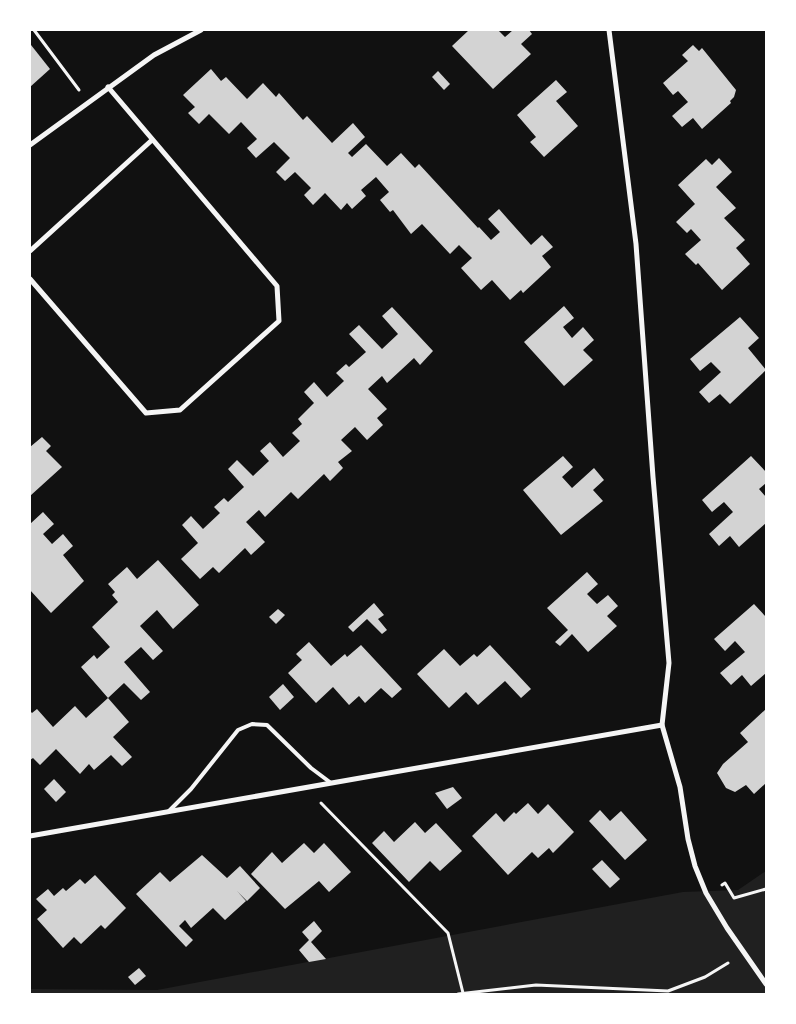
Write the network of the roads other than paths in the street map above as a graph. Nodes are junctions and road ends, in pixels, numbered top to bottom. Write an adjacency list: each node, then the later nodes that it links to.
1 (201, 30): 3 (street)
2 (610, 30): 8 (street)
3 (108, 87): 4 (street); 5 (street)
4 (152, 140): 6 (street); 7 (street)
5 (30, 145)
6 (30, 251)
7 (30, 279)
8 (662, 725): 9 (street); 12 (street)
9 (331, 783): 10 (street); 10 (lane)
10 (169, 811): 11 (street)
11 (30, 836)
12 (766, 984)

